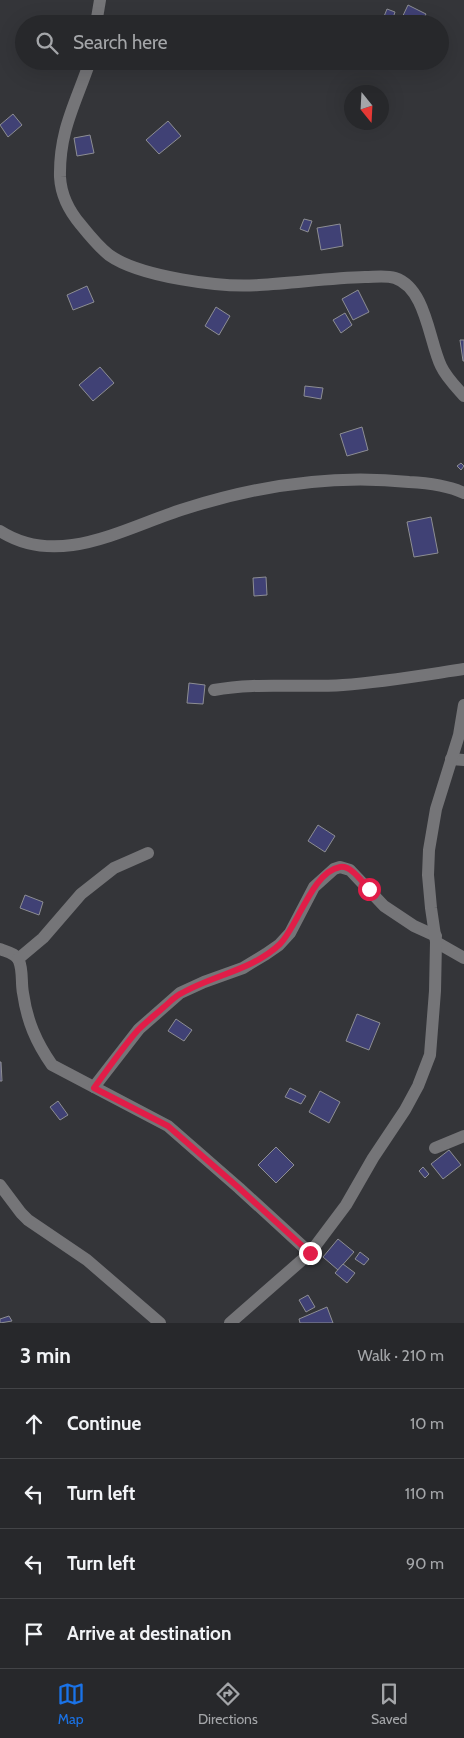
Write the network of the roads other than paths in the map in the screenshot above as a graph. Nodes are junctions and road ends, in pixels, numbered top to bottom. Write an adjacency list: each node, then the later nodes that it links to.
1 (100, 0): 2 (street)
2 (98, 15)
3 (86, 70): 4 (street)
4 (464, 396)
5 (464, 493): 6 (street)
6 (0, 531)
7 (464, 669): 8 (street)
8 (214, 690)
9 (464, 705): 10 (street)
10 (458, 759): 12 (street)
11 (148, 853): 14 (street)
12 (436, 939): 15 (street); 16 (street); 20 (street)
13 (0, 949): 14 (street)
14 (18, 958): 16 (street)
15 (464, 958)
16 (94, 1088): 20 (street)
17 (464, 1136): 18 (street)
18 (435, 1148)
19 (0, 1185): 21 (street)
20 (310, 1253): 22 (street)
21 (160, 1323)
22 (230, 1323)

